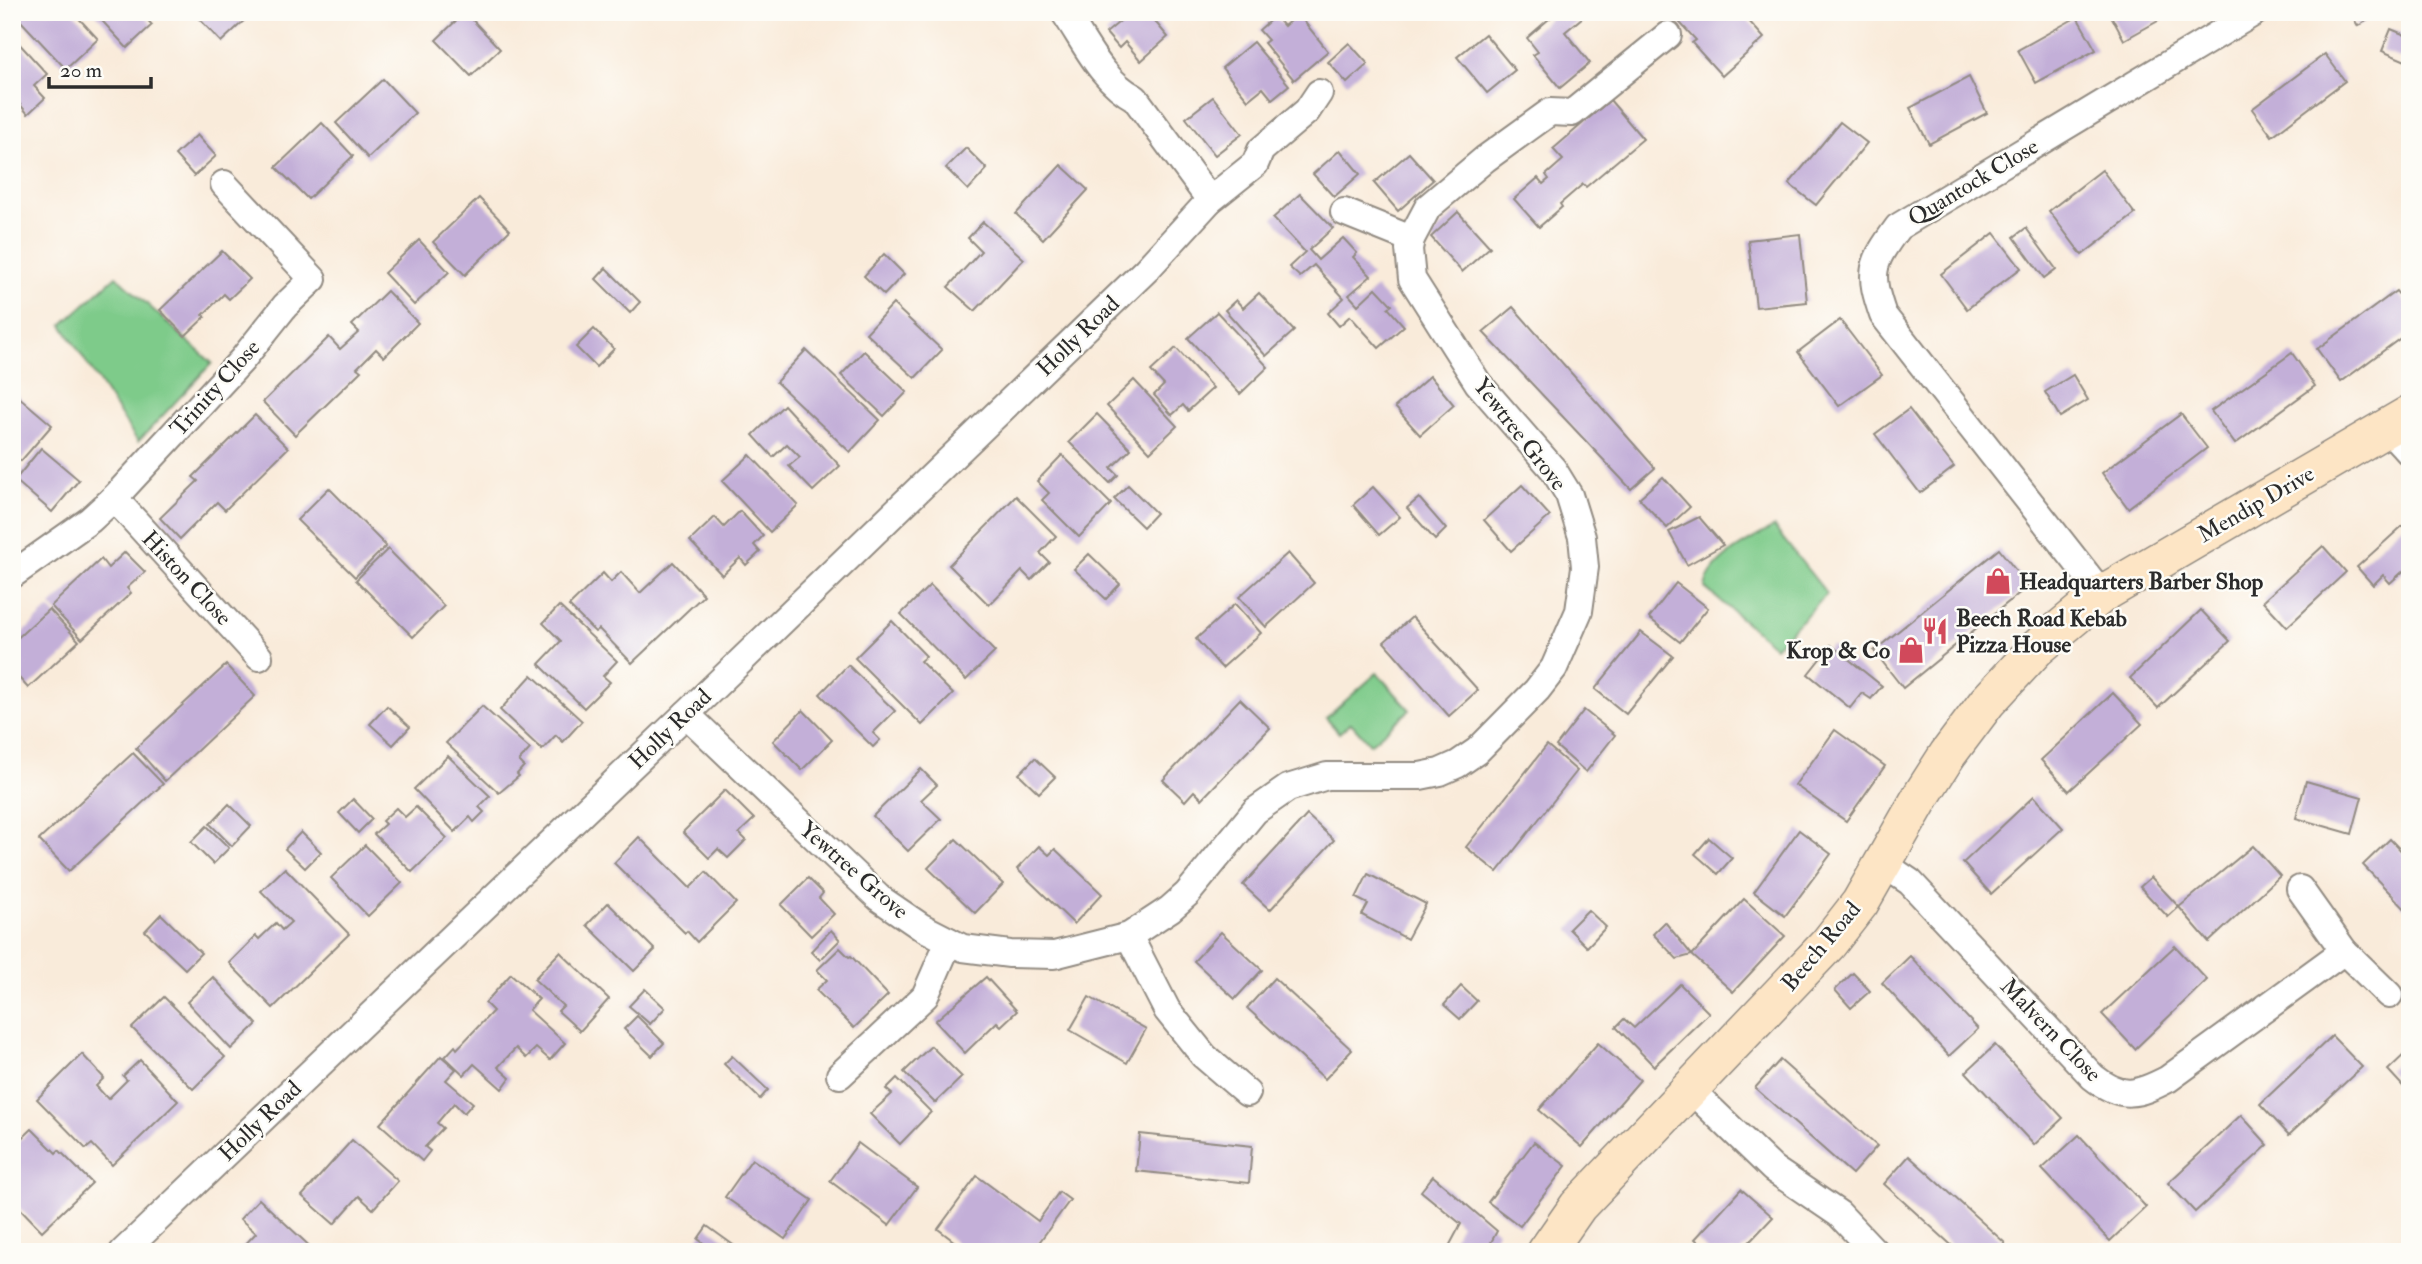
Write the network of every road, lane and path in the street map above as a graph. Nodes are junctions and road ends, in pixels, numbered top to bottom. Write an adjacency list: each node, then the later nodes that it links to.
1 (1064, 12): 6 (street)
2 (2255, 12): 12 (street, Quantock Close)
3 (1668, 35): 8 (street, Yewtree Grove)
4 (1319, 93): 6 (street, Holly Road)
5 (224, 184): 10 (street, Trinity Close)
6 (1210, 201): 14 (street, Holly Road)
7 (1344, 212): 8 (street)
8 (1411, 239): 17 (street, Yewtree Grove)
9 (2402, 431): 12 (street, Mendip Drive)
10 (114, 498): 11 (street, Trinity Close); 13 (street, Histon Close)
11 (12, 575)
12 (2102, 594): 15 (street, Beech Road)
13 (259, 657)
14 (686, 714): 18 (street, Yewtree Grove); 24 (street, Holly Road)
15 (1882, 863): 19 (street, Malvern Close); 22 (street, Beech Road)
16 (2300, 888): 19 (street)
17 (1129, 936): 18 (street, Yewtree Grove); 23 (street)
18 (949, 941): 21 (street)
19 (2344, 951): 20 (street)
20 (2389, 995)
21 (840, 1075)
22 (1690, 1089): 25 (street, Beech Road); 26 (street)
23 (1247, 1093)
24 (123, 1252)
25 (1546, 1252)
26 (1875, 1252)

